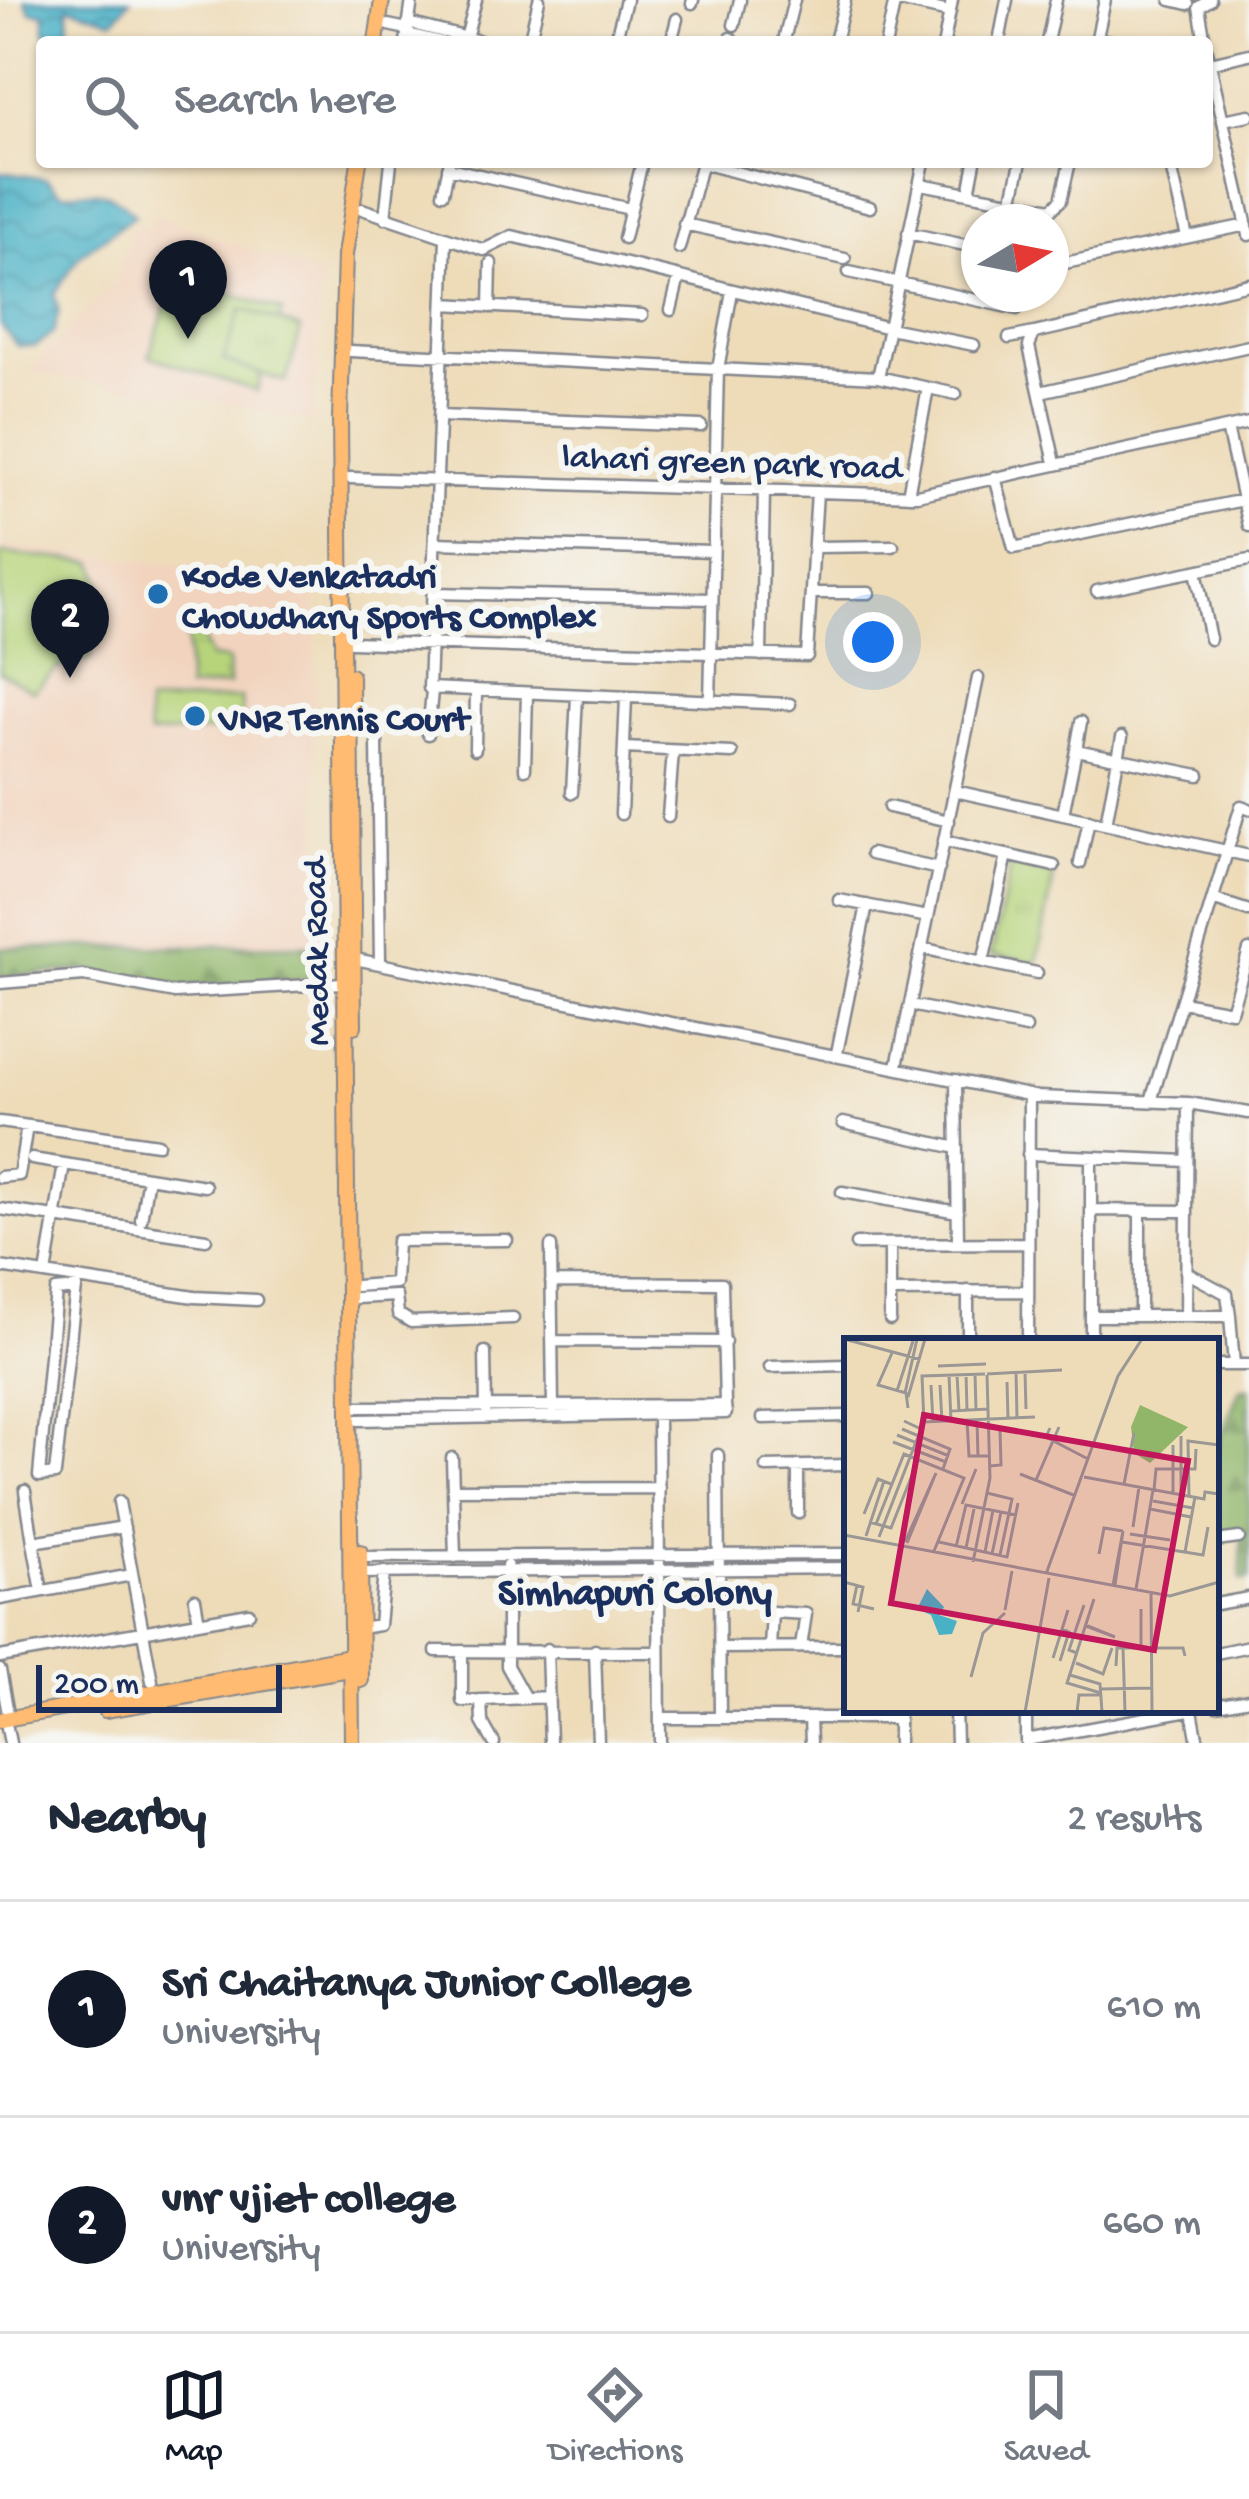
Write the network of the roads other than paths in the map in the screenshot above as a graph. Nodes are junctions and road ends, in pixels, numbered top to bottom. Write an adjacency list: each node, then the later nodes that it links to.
1 (382, 0): 21 (main road)
2 (392, 0): 18 (main road)
3 (412, 0): 19 (street)
4 (476, 0): 24 (street)
5 (539, 0): 25 (street)
6 (626, 0): 26 (street)
7 (740, 0): 20 (street)
8 (794, 0): 28 (street)
9 (845, 0): 29 (street)
10 (1007, 0): 32 (street)
11 (1056, 0): 33 (street)
12 (1105, 0): 34 (street)
13 (1171, 0): 15 (street)
14 (1210, 0): 35 (street)
15 (1188, 4)
16 (950, 6): 30 (street); 31 (street)
17 (676, 19): 27 (street)
18 (388, 25): 19 (street); 22 (main road)
19 (407, 32): 23 (street)
20 (732, 35)
21 (377, 36)
22 (387, 36)
23 (437, 36)
24 (474, 36)
25 (530, 36)
26 (617, 36)
27 (672, 36)
28 (784, 36)
29 (836, 36)
30 (887, 36)
31 (945, 36)
32 (999, 36)
33 (1048, 36)
34 (1097, 36)
35 (1204, 36)
36 (1213, 52): 37 (street)
37 (1249, 54)
38 (1213, 78): 40 (street)
39 (1249, 115): 40 (street)
40 (1223, 121): 54 (street)
41 (358, 168): 174 (main road, Medak Road)
42 (367, 168): 60 (main road, Medak Road)
43 (391, 168): 62 (street)
44 (448, 168): 56 (street)
45 (461, 168): 61 (street)
46 (640, 168): 61 (street)
47 (700, 168): 63 (street)
48 (724, 168): 59 (street)
49 (923, 168): 55 (street)
50 (974, 168): 57 (street)
51 (1020, 168): 58 (street)
52 (1068, 168): 58 (street)
53 (1171, 168): 66 (street)
54 (1243, 179): 64 (street)
55 (921, 184): 57 (street); 65 (street)
56 (442, 193)
57 (969, 193): 58 (street)
58 (1012, 202)
59 (870, 207)
60 (362, 209): 62 (street); 87 (main road, Medak Road)
61 (630, 209): 68 (street)
62 (385, 218): 67 (street)
63 (684, 224): 70 (street); 74 (street)
64 (1248, 230): 66 (street)
65 (908, 233): 69 (street); 74 (street)
66 (1186, 237): 71 (street)
67 (446, 238): 73 (street); 78 (street)
68 (624, 238)
69 (961, 244)
70 (679, 248)
71 (1069, 262)
72 (491, 263): 79 (street)
73 (679, 278): 76 (street); 80 (street)
74 (898, 283): 77 (street); 82 (street)
75 (1249, 284): 83 (street)
76 (732, 291): 82 (street); 89 (street)
77 (961, 297)
78 (444, 304): 79 (street); 88 (street)
79 (490, 307): 81 (street)
80 (671, 310)
81 (642, 315)
82 (890, 328): 85 (street); 90 (street)
83 (1034, 333): 84 (street); 92 (street)
84 (1010, 338)
85 (974, 345)
86 (1249, 346): 92 (street)
87 (350, 351): 88 (street); 100 (main road, Medak Road)
88 (442, 355): 89 (street); 94 (street)
89 (718, 369): 90 (street); 102 (street)
90 (878, 377): 91 (street)
91 (928, 388): 93 (street); 105 (street)
92 (1040, 392): 98 (street)
93 (956, 394)
94 (440, 416): 96 (street); 101 (street)
95 (1249, 423): 97 (street, lahari green park road)
96 (701, 426)
97 (1227, 428): 98 (street, lahari green park road); 106 (street)
98 (1055, 463): 99 (street, lahari green park road)
99 (995, 477): 105 (street, lahari green park road); 106 (street)
100 (350, 478): 101 (street, lahari green park road); 120 (main road, Medak Road)
101 (437, 479): 102 (street, lahari green park road); 108 (street)
102 (715, 488): 103 (street, lahari green park road); 111 (street)
103 (764, 491): 104 (street, lahari green park road); 123 (street)
104 (817, 492): 105 (street, lahari green park road); 110 (street)
105 (908, 495)
106 (1243, 500): 107 (street)
107 (1249, 526)
108 (434, 543): 111 (street); 115 (street)
109 (892, 546): 110 (street)
110 (815, 547): 116 (street)
111 (713, 551): 118 (street)
112 (1249, 560): 113 (street)
113 (1196, 571): 114 (street); 119 (street)
114 (1097, 592)
115 (433, 593): 118 (street); 121 (street)
116 (813, 593): 117 (street); 123 (street)
117 (869, 593)
118 (712, 599): 122 (street)
119 (1210, 639)
120 (351, 642): 121 (street); 169 (main road, Medak Road)
121 (430, 644): 122 (street); 125 (street)
122 (711, 653): 123 (street); 130 (street)
123 (760, 655)
124 (978, 678): 144 (street)
125 (432, 691): 126 (street); 133 (street)
126 (476, 692): 127 (street); 137 (street)
127 (527, 694): 128 (street); 142 (street)
128 (577, 696): 129 (street); 145 (street)
129 (626, 698): 130 (street); 136 (street)
130 (710, 700): 131 (street)
131 (790, 704)
132 (1081, 722): 138 (street)
133 (428, 734)
134 (1123, 737): 141 (street)
135 (376, 741): 170 (street)
136 (624, 748): 139 (street); 148 (street)
137 (475, 749)
138 (1076, 750): 141 (street); 149 (street)
139 (673, 751): 140 (street); 150 (street)
140 (732, 753)
141 (1118, 759): 143 (street); 153 (street)
142 (524, 769)
143 (1199, 776)
144 (955, 791): 149 (street); 152 (street)
145 (572, 793)
146 (890, 807): 152 (street)
147 (1249, 808): 155 (street)
148 (621, 814)
149 (1063, 814): 151 (street)
150 (668, 817)
151 (1089, 820): 153 (street); 159 (street)
152 (949, 821): 154 (street)
153 (1106, 824): 155 (street)
154 (945, 841): 157 (street); 161 (street)
155 (1229, 850): 158 (street); 163 (street)
156 (872, 854): 161 (street)
157 (1007, 855): 160 (street); 171 (street)
158 (1249, 856)
159 (1080, 863)
160 (1054, 866)
161 (939, 869): 166 (street)
162 (839, 900): 164 (street)
163 (1215, 901): 165 (street); 175 (street)
164 (867, 905): 166 (street); 178 (street)
165 (1249, 911)
166 (928, 917): 167 (street)
167 (922, 948): 171 (street); 176 (street)
168 (1249, 950): 175 (street)
169 (355, 959): 170 (street); 189 (main road, Medak Road)
170 (380, 961): 178 (street)
171 (982, 962): 172 (street)
172 (1037, 973)
173 (0, 983): 174 (street)
174 (343, 983): 189 (main road, Medak Road)
175 (1182, 1002): 182 (street)
176 (910, 1005): 177 (street); 179 (street)
177 (1026, 1028)
178 (837, 1053): 179 (street)
179 (897, 1066): 180 (street)
180 (956, 1079): 181 (street); 190 (street)
181 (1029, 1095): 182 (street); 191 (street)
182 (1151, 1101): 183 (street)
183 (1189, 1103): 184 (street); 194 (street)
184 (1249, 1113)
185 (0, 1122): 187 (street)
186 (842, 1123): 190 (street)
187 (27, 1126): 188 (street); 196 (street)
188 (158, 1144)
189 (350, 1144): 222 (main road, Medak Road); 300 (main road, Medak Road)
190 (957, 1148): 204 (street)
191 (1028, 1154): 192 (street); 209 (street)
192 (1091, 1157): 194 (street); 201 (street)
193 (32, 1159): 195 (street)
194 (1187, 1161): 203 (street)
195 (64, 1164): 197 (street); 205 (street)
196 (0, 1177)
197 (148, 1177): 198 (street); 206 (street)
198 (205, 1186)
199 (842, 1192): 204 (street)
200 (0, 1209): 205 (street)
201 (1091, 1210): 202 (street); 227 (street)
202 (1140, 1210): 203 (street); 225 (street)
203 (1187, 1211): 215 (street)
204 (958, 1212): 212 (street)
205 (56, 1217): 207 (street); 216 (street)
206 (141, 1220)
207 (206, 1239)
208 (507, 1240): 219 (street)
209 (1028, 1243): 212 (street); 221 (street)
210 (856, 1244): 211 (street)
211 (890, 1244): 212 (street); 223 (street)
212 (958, 1244)
213 (551, 1246): 217 (street)
214 (0, 1267): 216 (street)
215 (1186, 1272): 226 (street); 228 (street)
216 (46, 1274): 218 (street)
217 (551, 1282): 234 (street); 235 (street)
218 (76, 1284): 224 (street); 242 (street); 243 (street)
219 (395, 1290): 222 (street); 229 (street)
220 (968, 1291): 221 (street); 223 (street); 231 (street)
221 (1028, 1291): 232 (street)
222 (356, 1292): 247 (main road, Medak Road)
223 (890, 1292): 230 (street)
224 (256, 1300)
225 (1140, 1315): 226 (street); 227 (street)
226 (1186, 1315): 228 (street)
227 (1090, 1316): 233 (street)
228 (1230, 1316): 238 (street)
229 (513, 1318)
230 (890, 1320)
231 (968, 1338)
232 (1028, 1338)
233 (1090, 1338)
234 (552, 1341): 235 (street); 246 (street)
235 (725, 1342): 244 (street)
236 (485, 1352): 245 (street)
237 (1219, 1365): 238 (street)
238 (1234, 1365): 239 (street)
239 (1249, 1365)
240 (844, 1366): 241 (street)
241 (770, 1367)
242 (45, 1387): 243 (street); 243 (street)
243 (65, 1389)
244 (658, 1411): 246 (street); 255 (street)
245 (486, 1412): 246 (street); 247 (street)
246 (553, 1412)
247 (358, 1413): 270 (main road, Medak Road)
248 (844, 1416): 249 (street)
249 (763, 1418)
250 (718, 1454): 266 (street)
251 (452, 1458): 256 (street)
252 (798, 1466): 253 (street); 254 (street); 259 (street)
253 (844, 1466)
254 (766, 1467)
255 (658, 1488): 256 (street); 265 (street)
256 (453, 1490): 269 (street)
257 (25, 1491): 263 (street)
258 (119, 1502): 260 (street)
259 (798, 1513)
260 (124, 1527): 263 (street); 277 (street)
261 (1239, 1538): 262 (street)
262 (1219, 1541)
263 (33, 1542): 278 (street)
264 (844, 1554): 266 (street)
265 (658, 1555): 266 (street); 267 (street); 272 (street)
266 (718, 1555): 273 (street)
267 (507, 1556): 269 (street); 274 (street)
268 (409, 1557): 269 (street); 270 (street); 276 (street)
269 (454, 1557)
270 (360, 1565): 275 (street); 285 (main road, Medak Road)
271 (844, 1568): 273 (street)
272 (658, 1569): 273 (street); 274 (street); 297 (street)
273 (718, 1569): 289 (street)
274 (507, 1571): 276 (street); 292 (street)
275 (383, 1572): 276 (street); 285 (street)
276 (409, 1572)
277 (132, 1575): 278 (street); 286 (street)
278 (42, 1591): 280 (street)
279 (1249, 1598): 282 (street)
280 (0, 1599)
281 (195, 1599): 284 (street)
282 (1219, 1603)
283 (248, 1613): 284 (street)
284 (199, 1622): 286 (street)
285 (361, 1628): 300 (main road, Medak Road)
286 (142, 1631): 299 (street); 302 (street)
287 (1249, 1646): 298 (street)
288 (844, 1647): 291 (street)
289 (720, 1648): 290 (street); 312 (street)
290 (770, 1648): 291 (street); 291 (street)
291 (801, 1648)
292 (506, 1649): 293 (street); 296 (street); 304 (street)
293 (547, 1649): 294 (street); 303 (street)
294 (595, 1650): 297 (street); 319 (street)
295 (436, 1651): 296 (street)
296 (462, 1652): 306 (street)
297 (658, 1652): 311 (street)
298 (1219, 1652)
299 (0, 1657)
300 (356, 1662): 314 (main road); 316 (main road, Medak Road)
301 (0, 1670): 314 (street)
302 (152, 1681)
303 (549, 1696): 304 (street); 318 (street)
304 (525, 1698): 306 (street)
305 (1249, 1699): 307 (street)
306 (481, 1700): 317 (street)
307 (1219, 1704)
308 (1176, 1713): 315 (street)
309 (1192, 1713): 323 (street)
310 (898, 1714): 313 (street); 322 (street)
311 (660, 1718): 312 (street); 320 (street)
312 (719, 1718): 313 (street)
313 (810, 1718): 321 (street)
314 (5, 1728)
315 (1026, 1742)
316 (357, 1743)
317 (494, 1743)
318 (550, 1743)
319 (598, 1743)
320 (660, 1743)
321 (811, 1743)
322 (898, 1743)
323 (1198, 1743)

